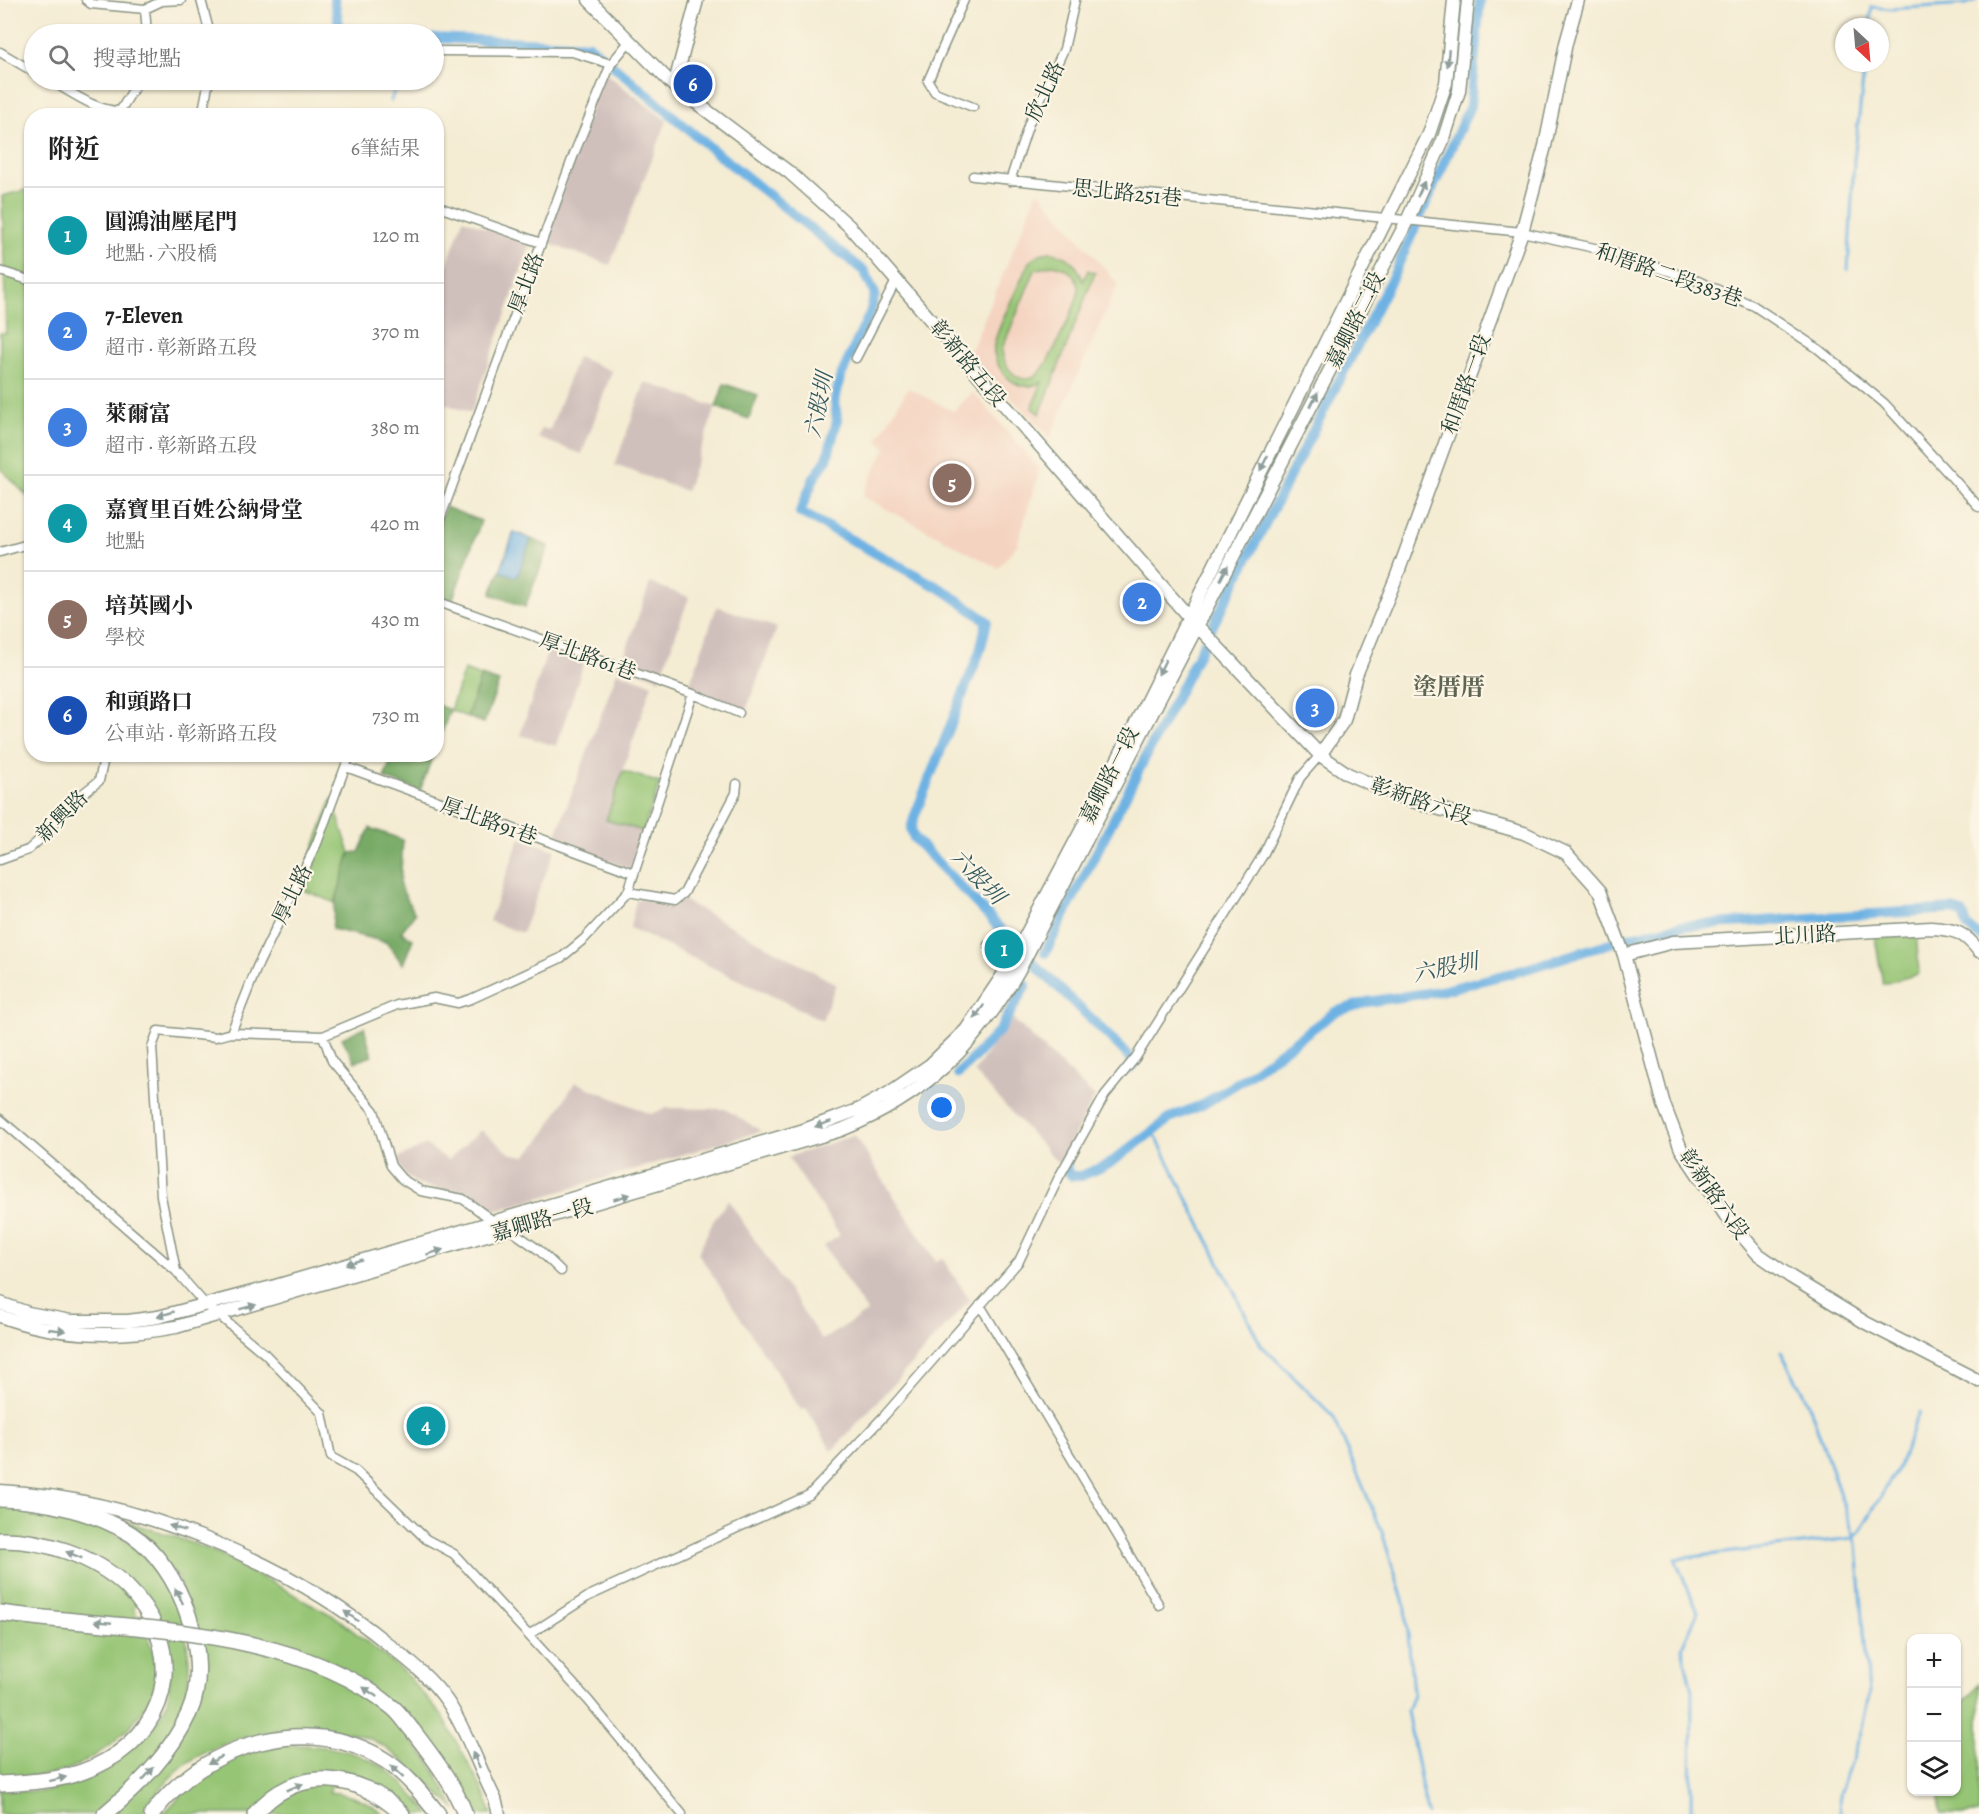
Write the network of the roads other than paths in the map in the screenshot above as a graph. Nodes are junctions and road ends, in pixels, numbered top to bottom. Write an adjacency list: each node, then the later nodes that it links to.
1 (86, 0): 11 (street)
2 (181, 0): 11 (street)
3 (201, 0): 13 (street)
4 (589, 0): 14 (street, 彰新路五段)
5 (697, 0): 19 (street)
6 (964, 0): 23 (street)
7 (1075, 0): 28 (street, 欣北路)
8 (1454, 0): 31 (street, 嘉卿路二段, one-way to 31)
9 (1468, 0): 32 (street, 嘉卿路二段, one-way to 9)
10 (1578, 0): 33 (street, 和厝路一段)
11 (145, 9): 12 (street)
12 (146, 24)
13 (207, 24)
14 (628, 43): 17 (street, 厚北路); 19 (street, 彰新路五段)
15 (444, 51): 17 (street)
16 (0, 52): 18 (street)
17 (611, 64): 34 (street, 厚北路)
18 (24, 66)
19 (674, 86): 37 (street, 彰新路五段)
20 (67, 90): 24 (street)
21 (134, 90): 25 (street)
22 (207, 90): 26 (street)
23 (974, 106)
24 (103, 108)
25 (124, 108)
26 (204, 108)
27 (973, 176): 28 (street, 思北路251巷)
28 (1010, 181): 30 (street, 思北路251巷)
29 (444, 209): 34 (street)
30 (1282, 209): 31 (street, 和厝路二段383巷)
31 (1386, 219): 32 (street, 和厝路二段383巷); 44 (street, 嘉卿路二段, one-way to 44)
32 (1410, 222): 33 (street, 和厝路二段383巷); 45 (street, 嘉卿路二段, one-way to 32)
33 (1522, 232): 39 (street, 和厝路二段383巷); 48 (street, 和厝路一段)
34 (541, 243): 40 (street, 厚北路)
35 (0, 270): 36 (street)
36 (24, 278)
37 (897, 279): 38 (street); 44 (street, 彰新路五段)
38 (856, 358)
39 (1979, 507)
40 (444, 509)
41 (24, 545): 42 (street)
42 (0, 552)
43 (444, 604): 46 (street, 厚北路61巷)
44 (1187, 615): 45 (street, 彰新路五段); 56 (street, 嘉卿路一段, one-way to 56)
45 (1197, 625): 48 (street, 彰新路五段); 56 (street, 嘉卿路一段)
46 (693, 694): 47 (street, 厚北路61巷); 54 (street)
47 (739, 713)
48 (1320, 755): 59 (street, 彰新路六段); 70 (street)
49 (103, 762): 53 (street, 新興路)
50 (348, 762): 51 (street, 厚北路)
51 (346, 767): 54 (street, 厚北路91巷); 61 (street, 厚北路)
52 (737, 784): 55 (street)
53 (0, 860)
54 (634, 873): 55 (street)
55 (628, 892): 62 (street)
56 (1031, 935): 60 (street)
57 (988, 945): 60 (street)
58 (1979, 951): 59 (street, 北川路)
59 (1624, 955): 73 (street, 彰新路六段)
60 (1016, 966): 64 (street, 嘉卿路一段, one-way to 64); 65 (street, 嘉卿路一段, one-way to 60)
61 (231, 1033): 62 (street); 66 (street)
62 (323, 1036): 64 (street)
63 (0, 1119): 66 (street)
64 (492, 1221): 65 (street); 69 (street, 嘉卿路一段, one-way to 69)
65 (511, 1229): 67 (street); 71 (street, 嘉卿路一段, one-way to 65)
66 (176, 1271): 69 (street)
67 (561, 1271)
68 (0, 1303): 69 (street, 嘉卿路一段, one-way to 68)
69 (204, 1303): 71 (street)
70 (980, 1305): 77 (street); 79 (street)
71 (218, 1315): 72 (street, 嘉卿路一段, one-way to 71); 79 (street)
72 (0, 1316)
73 (1979, 1381)
74 (0, 1491): 87 (street, one-way to 74)
75 (0, 1498): 81 (highway, one-way to 75)
76 (0, 1540): 80 (highway, one-way to 76)
77 (1159, 1605)
78 (0, 1613): 86 (highway, one-way to 78, bridge)
79 (530, 1634): 88 (street)
80 (0, 1784)
81 (105, 1814)
82 (152, 1814): 85 (highway, one-way to 82)
83 (255, 1814): 84 (highway, one-way to 84)
84 (402, 1814)
85 (438, 1814)
86 (465, 1814)
87 (499, 1814)
88 (682, 1814)

